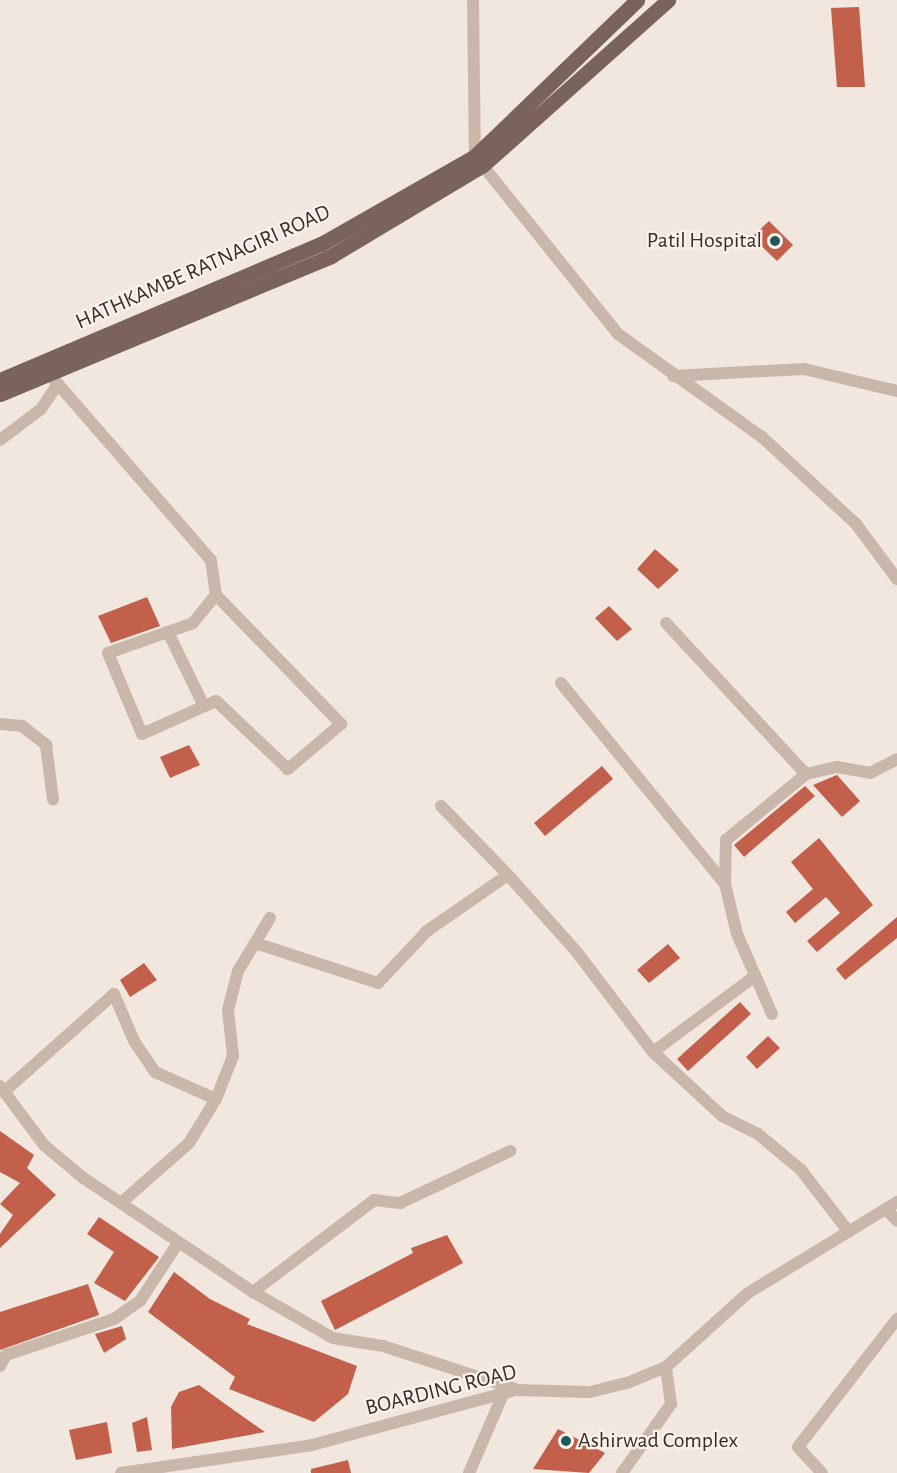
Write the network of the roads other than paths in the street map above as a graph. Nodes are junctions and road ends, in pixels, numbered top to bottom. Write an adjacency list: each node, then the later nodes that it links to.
1 (473, 0): 4 (street)
2 (637, 0): 4 (main road, HATHKAMBE RATNAGIRI ROAD)
3 (668, 0): 4 (main road)
4 (479, 160): 5 (main road, HATHKAMBE RATNAGIRI ROAD); 6 (street)
5 (49, 374): 7 (main road, HATHKAMBE RATNAGIRI ROAD); 9 (main road); 10 (street); 12 (street)
6 (673, 376): 8 (street); 11 (street)
7 (0, 380)
8 (897, 391)
9 (0, 394)
10 (0, 440)
11 (897, 579)
12 (216, 595): 14 (street); 16 (street)
13 (666, 623): 19 (street)
14 (168, 632): 16 (street); 16 (street)
15 (561, 683): 23 (street)
16 (204, 706)
17 (0, 724): 20 (street)
18 (897, 759): 19 (street)
19 (806, 774): 23 (street)
20 (54, 800)
21 (441, 806): 22 (street)
22 (508, 875): 25 (street); 28 (street)
23 (724, 884): 26 (street)
24 (270, 918): 25 (street)
25 (255, 943): 30 (street)
26 (755, 976): 27 (street); 28 (street)
27 (772, 1014)
28 (653, 1052): 36 (street)
29 (2, 1089): 30 (street); 32 (street)
30 (216, 1099): 32 (street)
31 (510, 1151): 38 (street)
32 (122, 1202): 37 (street)
33 (897, 1202): 34 (street, BOARDING ROAD)
34 (886, 1209): 35 (street); 36 (street, BOARDING ROAD)
35 (897, 1221)
36 (849, 1232): 41 (street, BOARDING ROAD)
37 (178, 1243): 38 (street); 40 (street)
38 (254, 1292): 42 (street)
39 (897, 1318): 48 (street)
40 (0, 1366)
41 (666, 1367): 42 (street, BOARDING ROAD); 47 (street)
42 (510, 1391): 43 (street, BOARDING ROAD); 44 (street)
43 (484, 1398): 44 (street); 45 (street, BOARDING ROAD)
44 (492, 1423): 46 (street)
45 (121, 1473)
46 (469, 1473)
47 (622, 1473)
48 (822, 1473)

